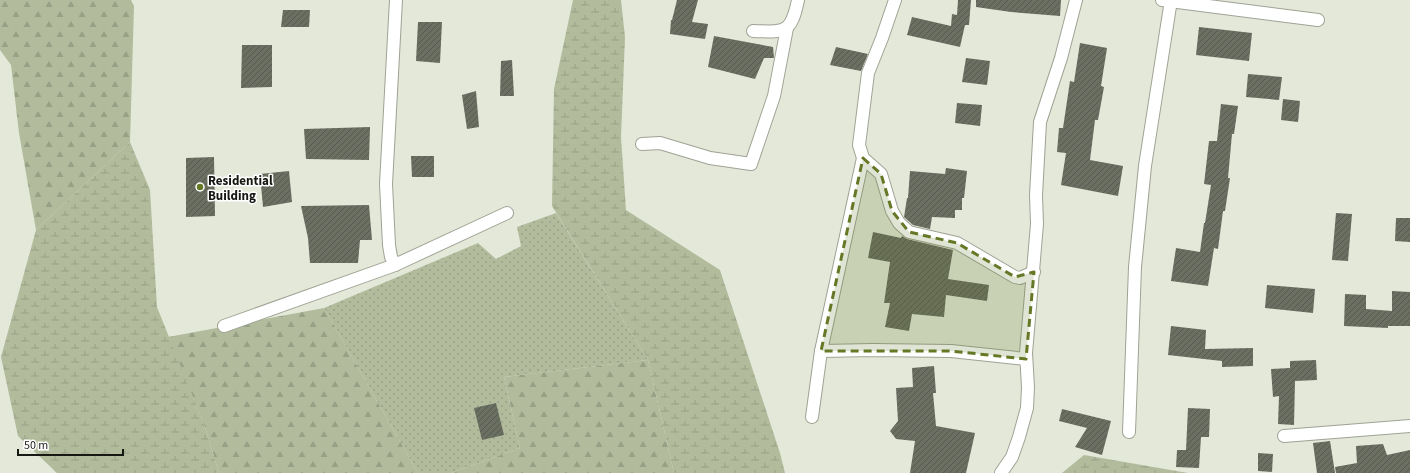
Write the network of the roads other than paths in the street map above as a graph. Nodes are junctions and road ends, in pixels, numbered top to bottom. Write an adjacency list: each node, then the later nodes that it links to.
1 (396, 0): 12 (street)
2 (798, 0): 7 (street)
3 (895, 0): 10 (street)
4 (1076, 0): 13 (street)
5 (1168, 0): 6 (street); 19 (street)
6 (1318, 20)
7 (787, 28): 8 (street); 9 (street)
8 (753, 31)
9 (642, 144)
10 (863, 158): 13 (street); 15 (street)
11 (507, 213): 12 (street)
12 (395, 265): 14 (street)
13 (1034, 272): 16 (street)
14 (224, 326)
15 (821, 351): 16 (street); 17 (street)
16 (1026, 359): 21 (street)
17 (812, 417)
18 (1410, 426): 20 (street)
19 (1129, 432)
20 (1284, 436)
21 (1001, 473)

